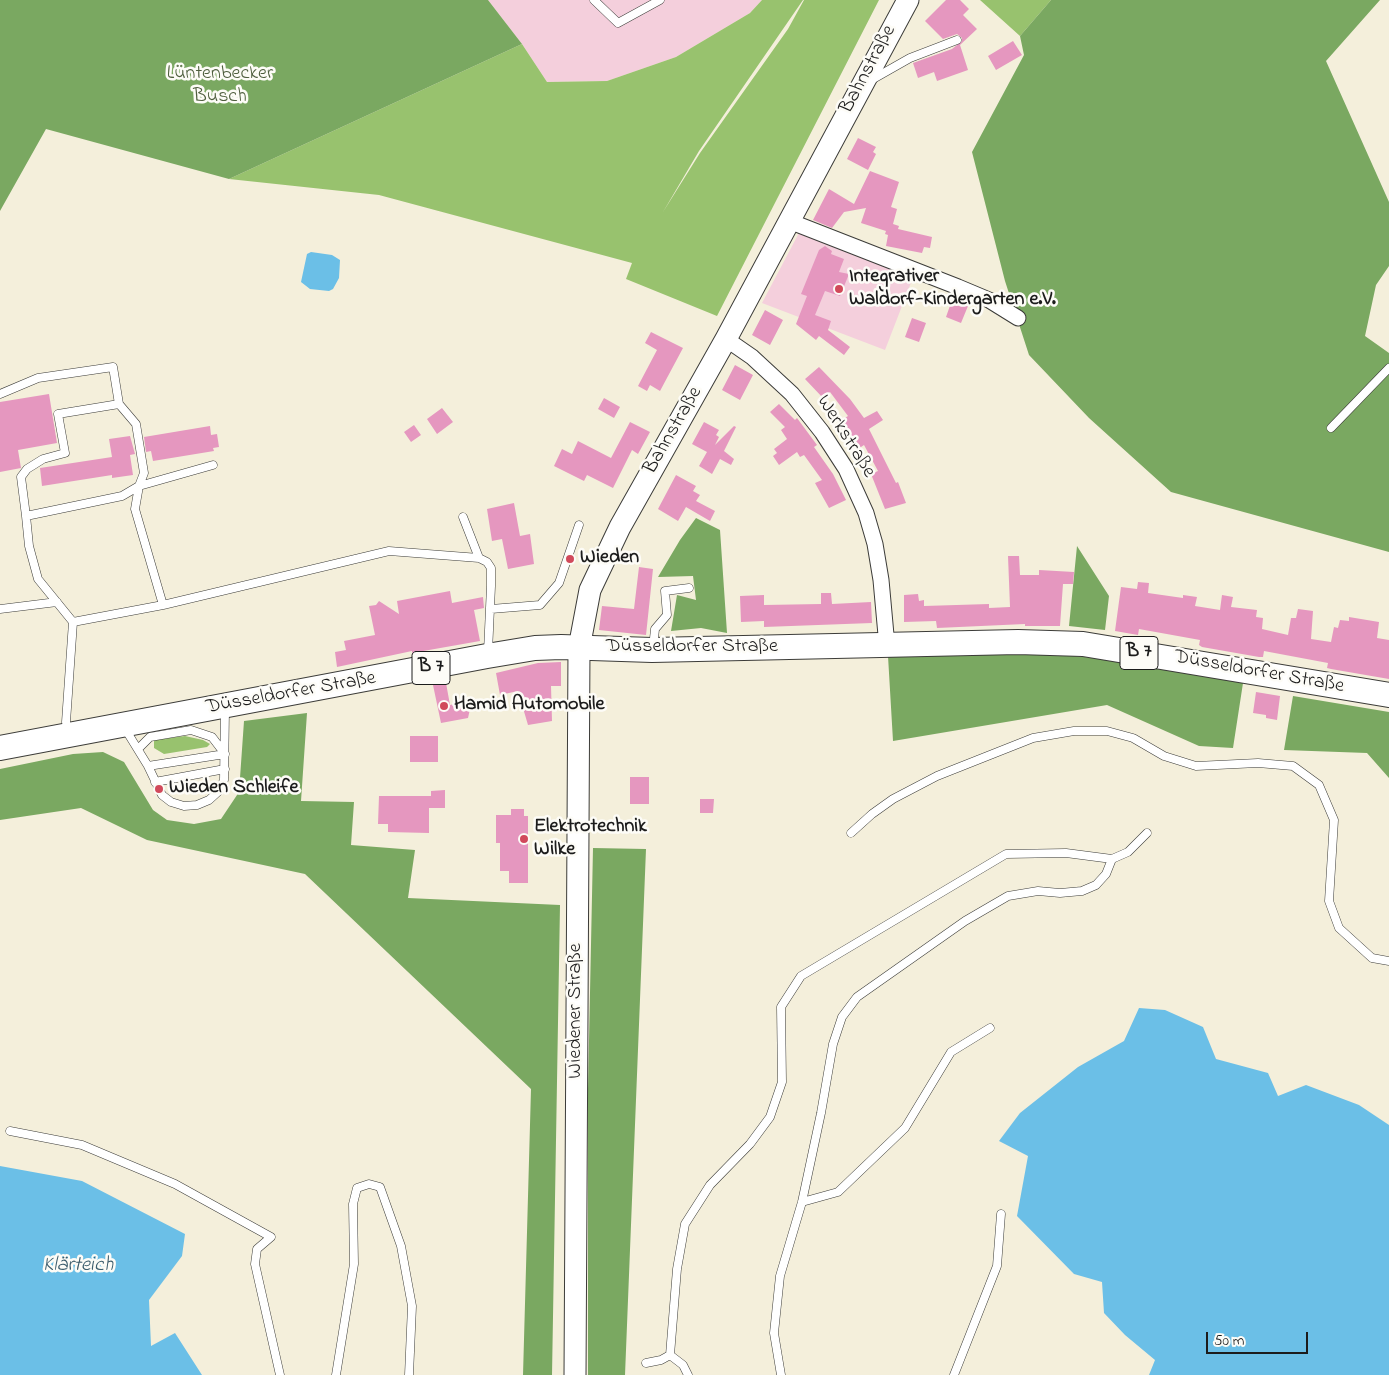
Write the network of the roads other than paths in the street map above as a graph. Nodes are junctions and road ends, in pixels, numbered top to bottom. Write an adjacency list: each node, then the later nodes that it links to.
1 (594, 0): 2 (lane)
2 (660, 0)
3 (908, 0): 5 (main road, Bahnstraße)
4 (957, 40): 5 (lane)
5 (861, 86): 6 (main road, Bahnstraße)
6 (789, 221): 7 (street); 8 (main road, Bahnstraße)
7 (1018, 318)
8 (726, 339): 25 (street, Werkstraße); 26 (main road, Bahnstraße)
9 (1389, 368): 12 (lane)
10 (0, 394): 11 (lane)
11 (119, 404): 14 (lane); 15 (lane)
12 (1331, 428)
13 (213, 465): 14 (lane)
14 (139, 486): 15 (lane); 21 (lane)
15 (26, 516): 20 (lane)
16 (463, 517): 18 (lane)
17 (579, 525): 23 (lane)
18 (479, 558): 21 (lane); 23 (lane)
19 (689, 588): 27 (lane)
20 (57, 602): 22 (lane); 24 (lane)
21 (163, 604): 24 (lane)
22 (0, 609)
23 (491, 609): 28 (lane)
24 (73, 622): 32 (lane)
25 (887, 646): 27 (main road, Düsseldorfer Straße / B 7); 29 (main road, Düsseldorfer Straße / B 7)
26 (579, 648): 27 (main road, Düsseldorfer Straße / B 7); 28 (main road, Düsseldorfer Straße / B 7); 52 (main road, Wiedener Straße)
27 (652, 650)
28 (487, 656): 30 (main road, Düsseldorfer Straße / B 7)
29 (1389, 695)
30 (225, 706): 31 (main road, Düsseldorfer Straße / B 7); 35 (lane)
31 (123, 725): 32 (main road, Düsseldorfer Straße / B 7); 34 (lane)
32 (68, 736): 33 (main road, Düsseldorfer Straße / B 7)
33 (0, 748)
34 (138, 749): 35 (lane); 36 (lane)
35 (225, 754): 36 (lane); 37 (lane)
36 (148, 766): 38 (lane)
37 (225, 769): 38 (lane); 38 (lane)
38 (155, 782)
39 (851, 833): 42 (lane)
40 (1147, 833): 41 (lane)
41 (1112, 858): 45 (lane); 47 (lane)
42 (1389, 961)
43 (990, 1028): 45 (lane)
44 (10, 1131): 49 (lane)
45 (802, 1202): 54 (lane)
46 (1001, 1214): 55 (lane)
47 (670, 1355): 48 (lane); 53 (lane)
48 (646, 1363)
49 (280, 1375)
50 (336, 1375): 51 (lane)
51 (409, 1375)
52 (575, 1375)
53 (688, 1375)
54 (781, 1375)
55 (954, 1375)

